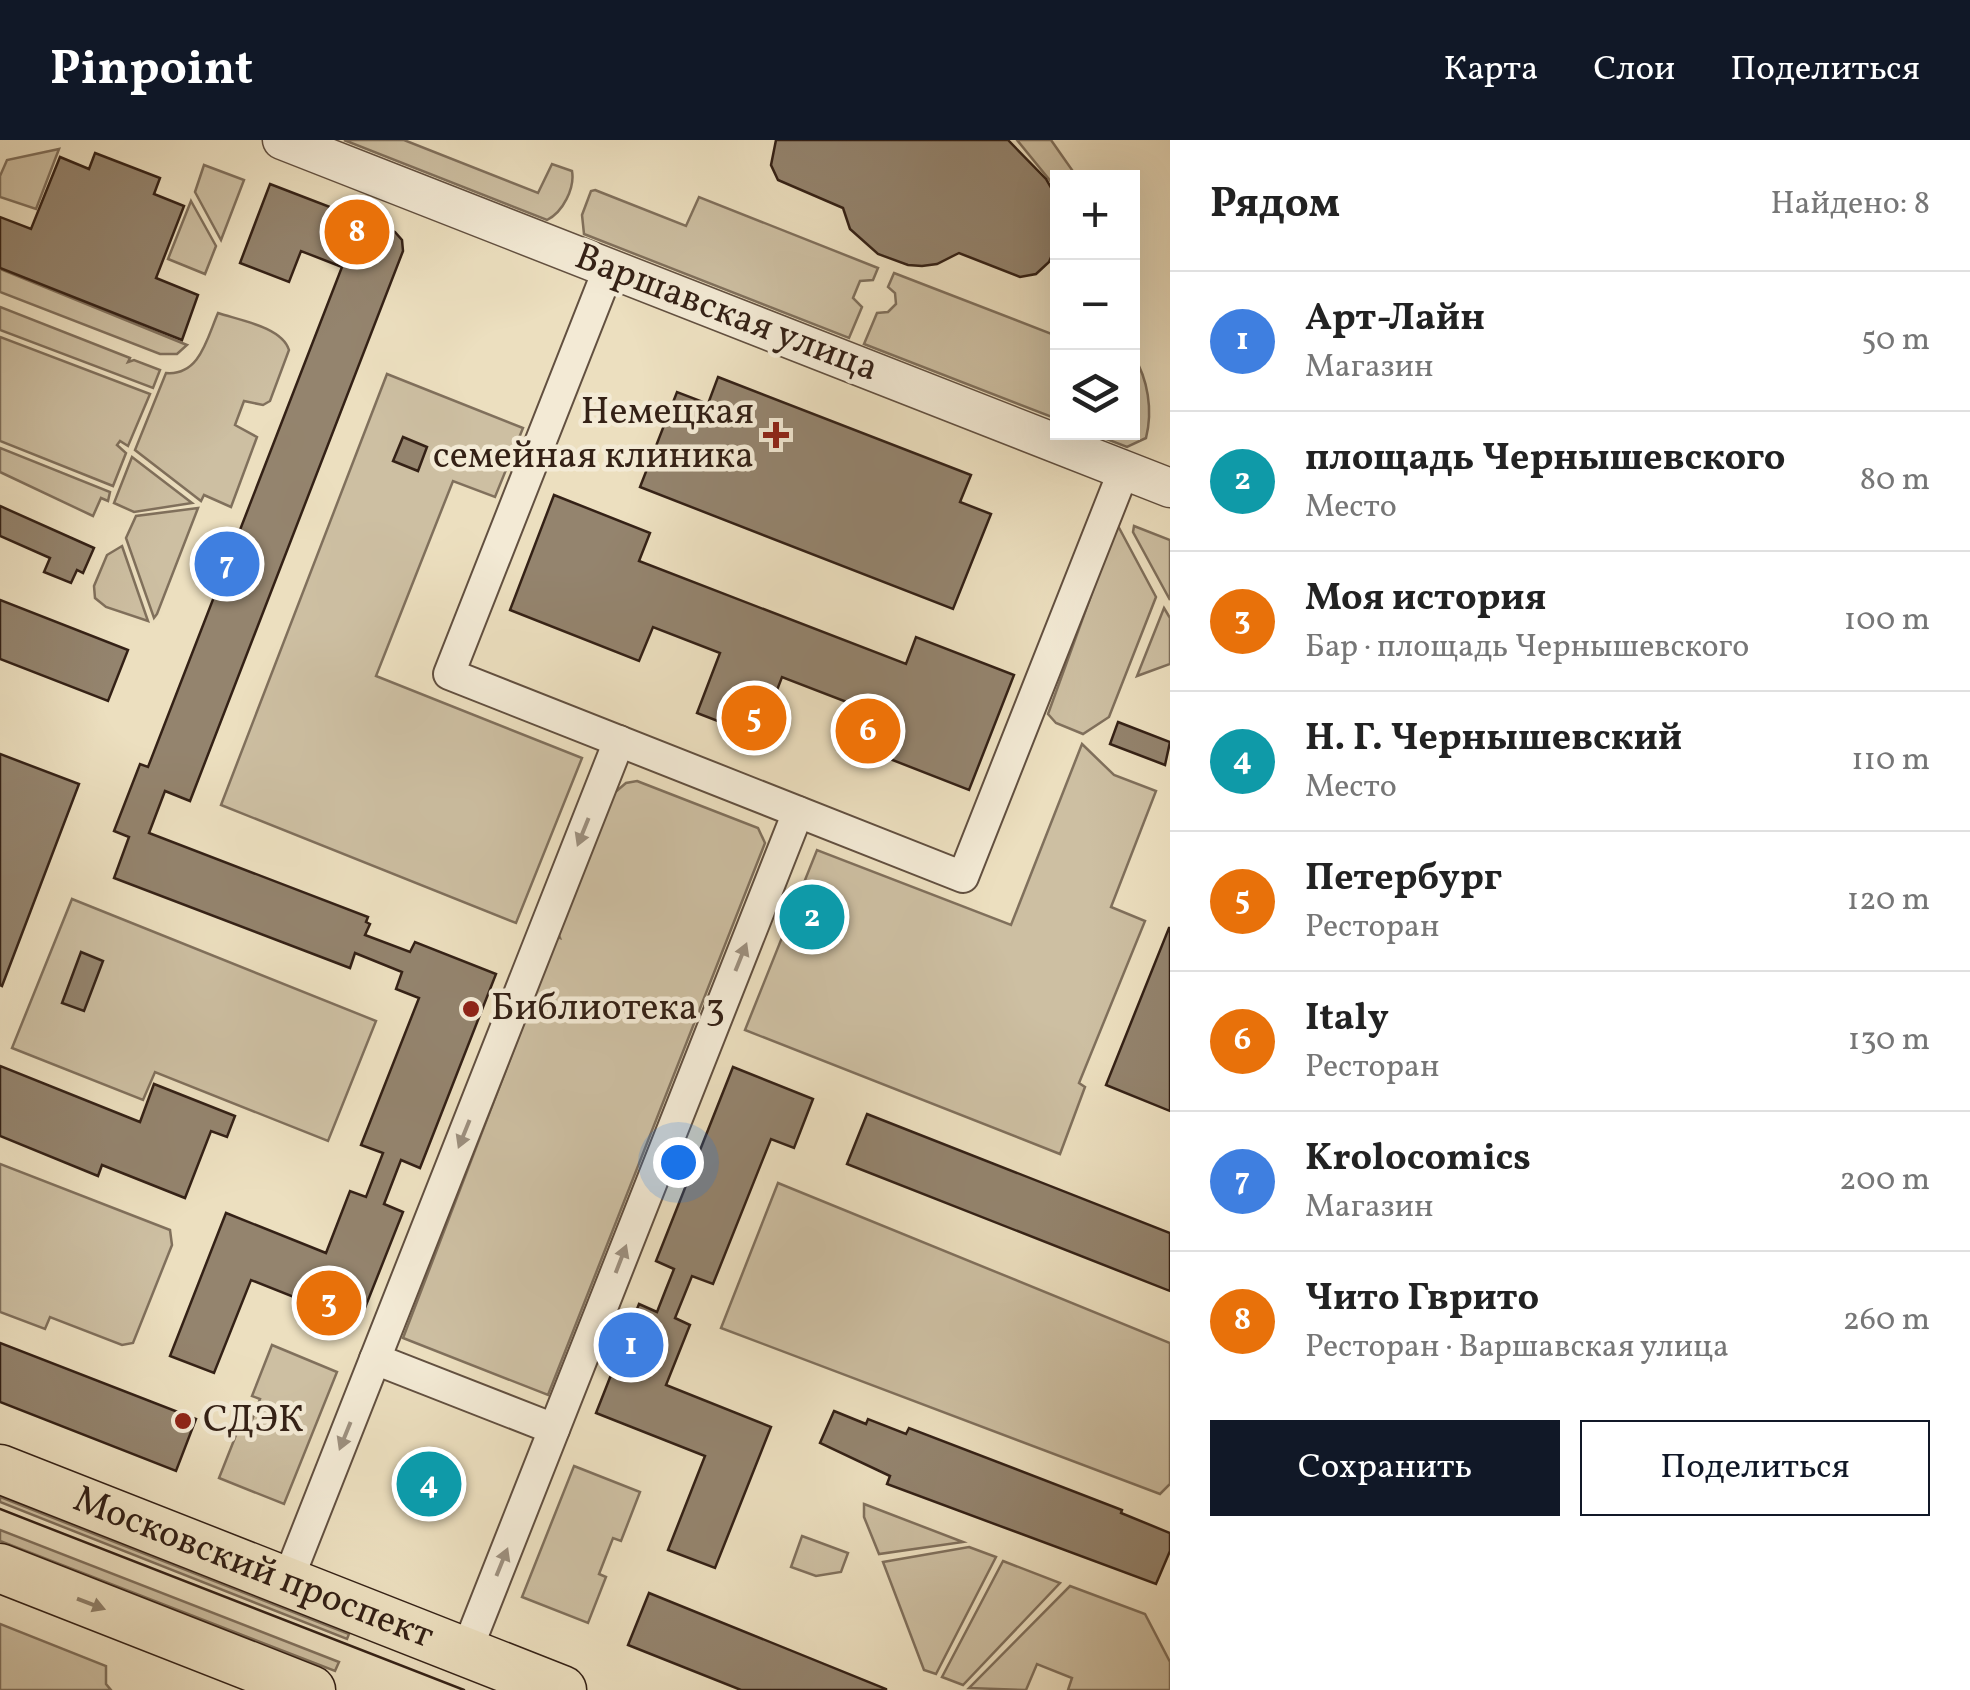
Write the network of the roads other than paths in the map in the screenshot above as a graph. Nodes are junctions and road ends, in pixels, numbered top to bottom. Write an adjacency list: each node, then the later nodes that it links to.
1 (282, 140): 2 (street, Варшавская улица)
2 (609, 268): 3 (street, Варшавская улица); 5 (street)
3 (1124, 470): 4 (street, Варшавская улица); 6 (street)
4 (1170, 488)
5 (619, 741): 6 (street); 7 (street, one-way to 7)
6 (798, 812): 8 (street, one-way to 6)
7 (375, 1358): 8 (street); 11 (street, one-way to 11)
8 (554, 1429): 12 (street, one-way to 8)
9 (0, 1470): 11 (main road, Московский проспект)
10 (0, 1568): 13 (main road, one-way to 13)
11 (287, 1582): 12 (main road, Московский проспект)
12 (466, 1652): 14 (main road, Московский проспект)
13 (312, 1690)
14 (562, 1690)

